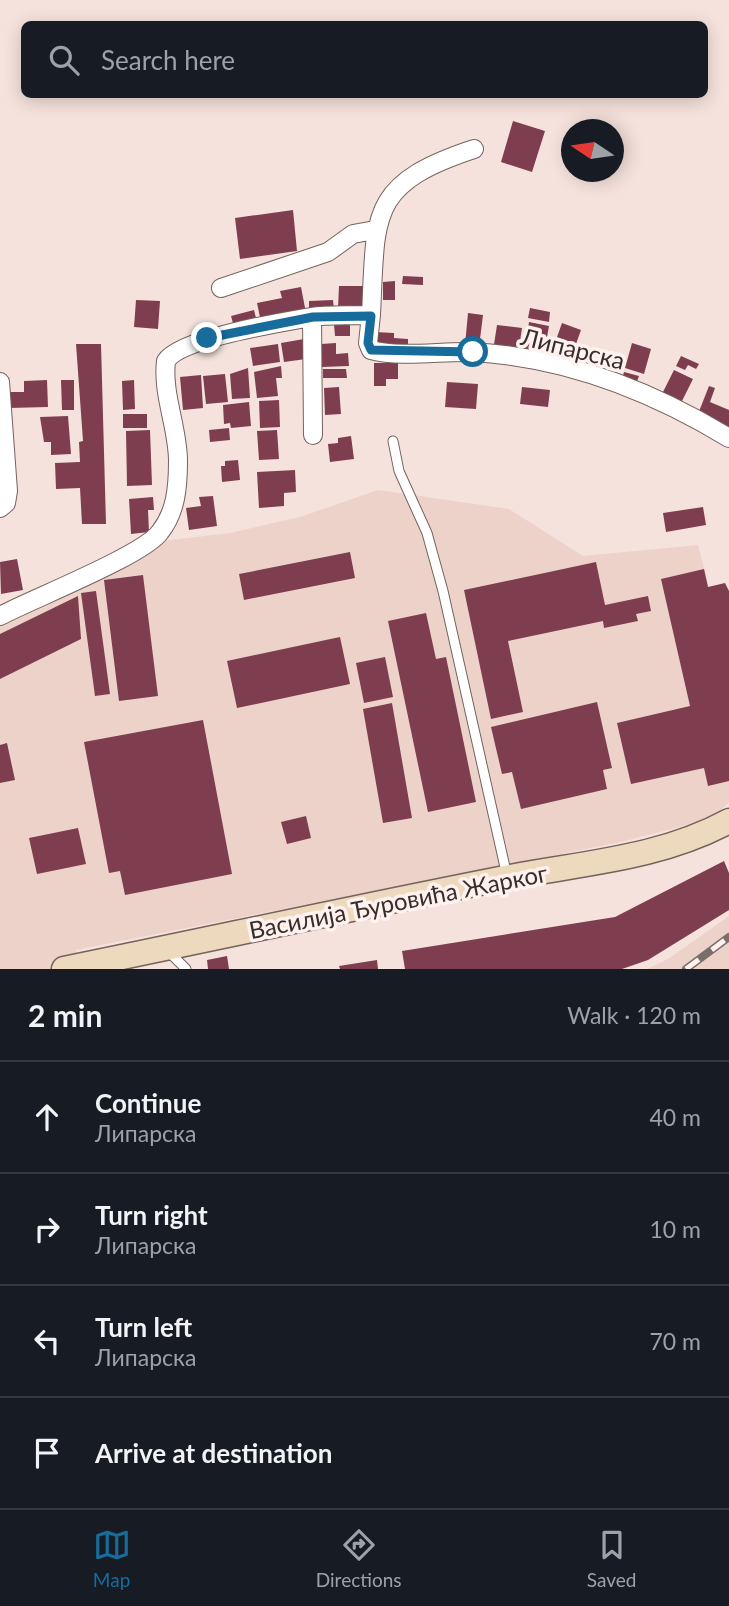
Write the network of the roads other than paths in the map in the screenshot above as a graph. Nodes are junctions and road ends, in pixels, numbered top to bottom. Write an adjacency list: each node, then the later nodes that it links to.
1 (474, 149): 2 (street)
2 (375, 230): 3 (street); 4 (street)
3 (221, 288)
4 (371, 316): 5 (street); 8 (street, Липарска)
5 (313, 317): 7 (street); 11 (street)
6 (0, 382): 10 (street)
7 (313, 435)
8 (729, 438)
9 (393, 442): 13 (lane)
10 (0, 508)
11 (0, 616)
12 (729, 821): 13 (main road, Василија Ђуровића Жарког)
13 (507, 877): 14 (main road, Василија Ђуровића Жарког)
14 (166, 948): 15 (main road, Василија Ђуровића Жарког); 16 (lane)
15 (64, 969)
16 (186, 969)

